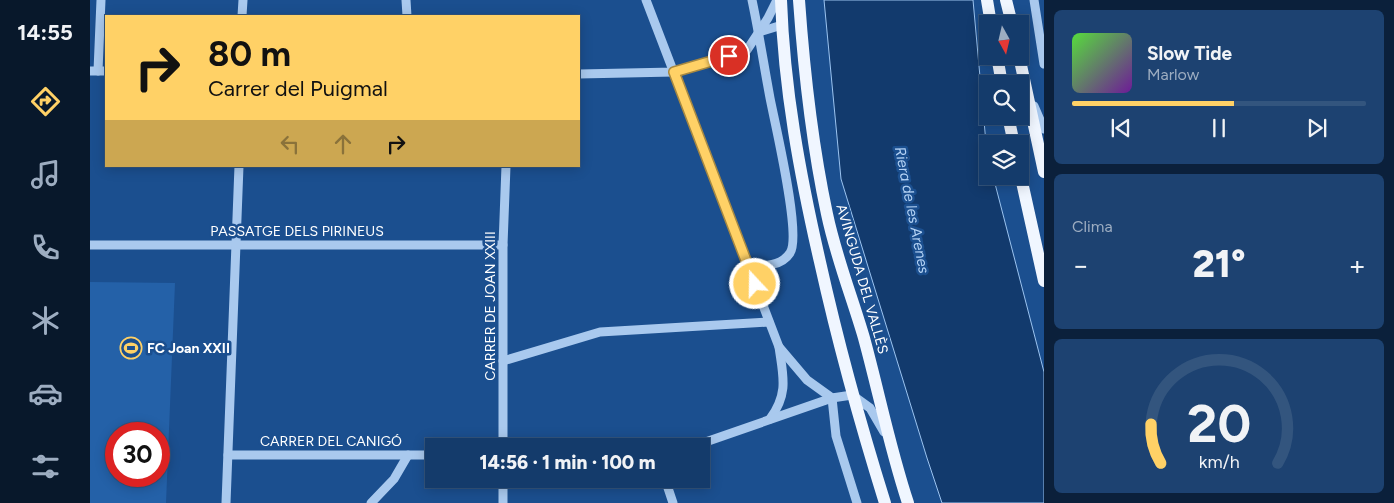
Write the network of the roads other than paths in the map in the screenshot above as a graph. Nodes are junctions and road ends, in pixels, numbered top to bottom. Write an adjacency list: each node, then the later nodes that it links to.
1 (101, 0): 19 (street)
2 (243, 0): 12 (street)
3 (406, 0): 13 (street)
4 (646, 0): 20 (street)
5 (752, 0): 17 (street)
6 (777, 0): 17 (street)
7 (781, 0): 16 (main road)
8 (799, 0): 44 (main road, AVINGUDA DEL VALLÈS)
9 (987, 0): 14 (main road)
10 (1006, 0): 15 (main road)
11 (1034, 0): 18 (street)
12 (242, 15)
13 (407, 15)
14 (990, 15)
15 (1010, 15)
16 (782, 24): 17 (street); 39 (main road)
17 (759, 32): 20 (street); 34 (street)
18 (1044, 64)
19 (98, 71)
20 (674, 72): 21 (street); 34 (street)
21 (580, 74)
22 (1029, 95): 24 (street)
23 (1029, 102): 27 (main road)
24 (1044, 129)
25 (239, 167): 31 (street)
26 (506, 167): 32 (street, CARRER DE JOAN XXIII)
27 (1044, 172)
28 (1022, 185): 29 (main road)
29 (1034, 238): 33 (street); 35 (main road)
30 (90, 245): 31 (street, PASSATGE DELS PIRINEUS)
31 (237, 245): 32 (street, PASSATGE DELS PIRINEUS); 45 (street)
32 (503, 245): 38 (street, CARRER DE JOAN XXIII)
33 (1044, 250)
34 (748, 266): 36 (street)
35 (1044, 281)
36 (769, 322): 37 (street); 38 (street)
37 (779, 347): 40 (street); 41 (street)
38 (503, 361): 42 (street, CARRER DE JOAN XXIII)
39 (852, 394): 40 (street); 44 (street); 55 (main road)
40 (832, 398): 41 (street); 54 (street)
41 (770, 419): 43 (street)
42 (503, 438)
43 (710, 440)
44 (890, 441): 56 (main road, AVINGUDA DEL VALLÈS)
45 (228, 455): 46 (street, CARRER DEL CANIGÓ); 50 (street)
46 (408, 455): 47 (street, CARRER DEL CANIGÓ); 51 (street)
47 (425, 455)
48 (503, 488): 52 (street)
49 (668, 488): 53 (street)
50 (226, 503)
51 (371, 503)
52 (503, 503)
53 (673, 503)
54 (857, 503)
55 (885, 503)
56 (908, 503)

